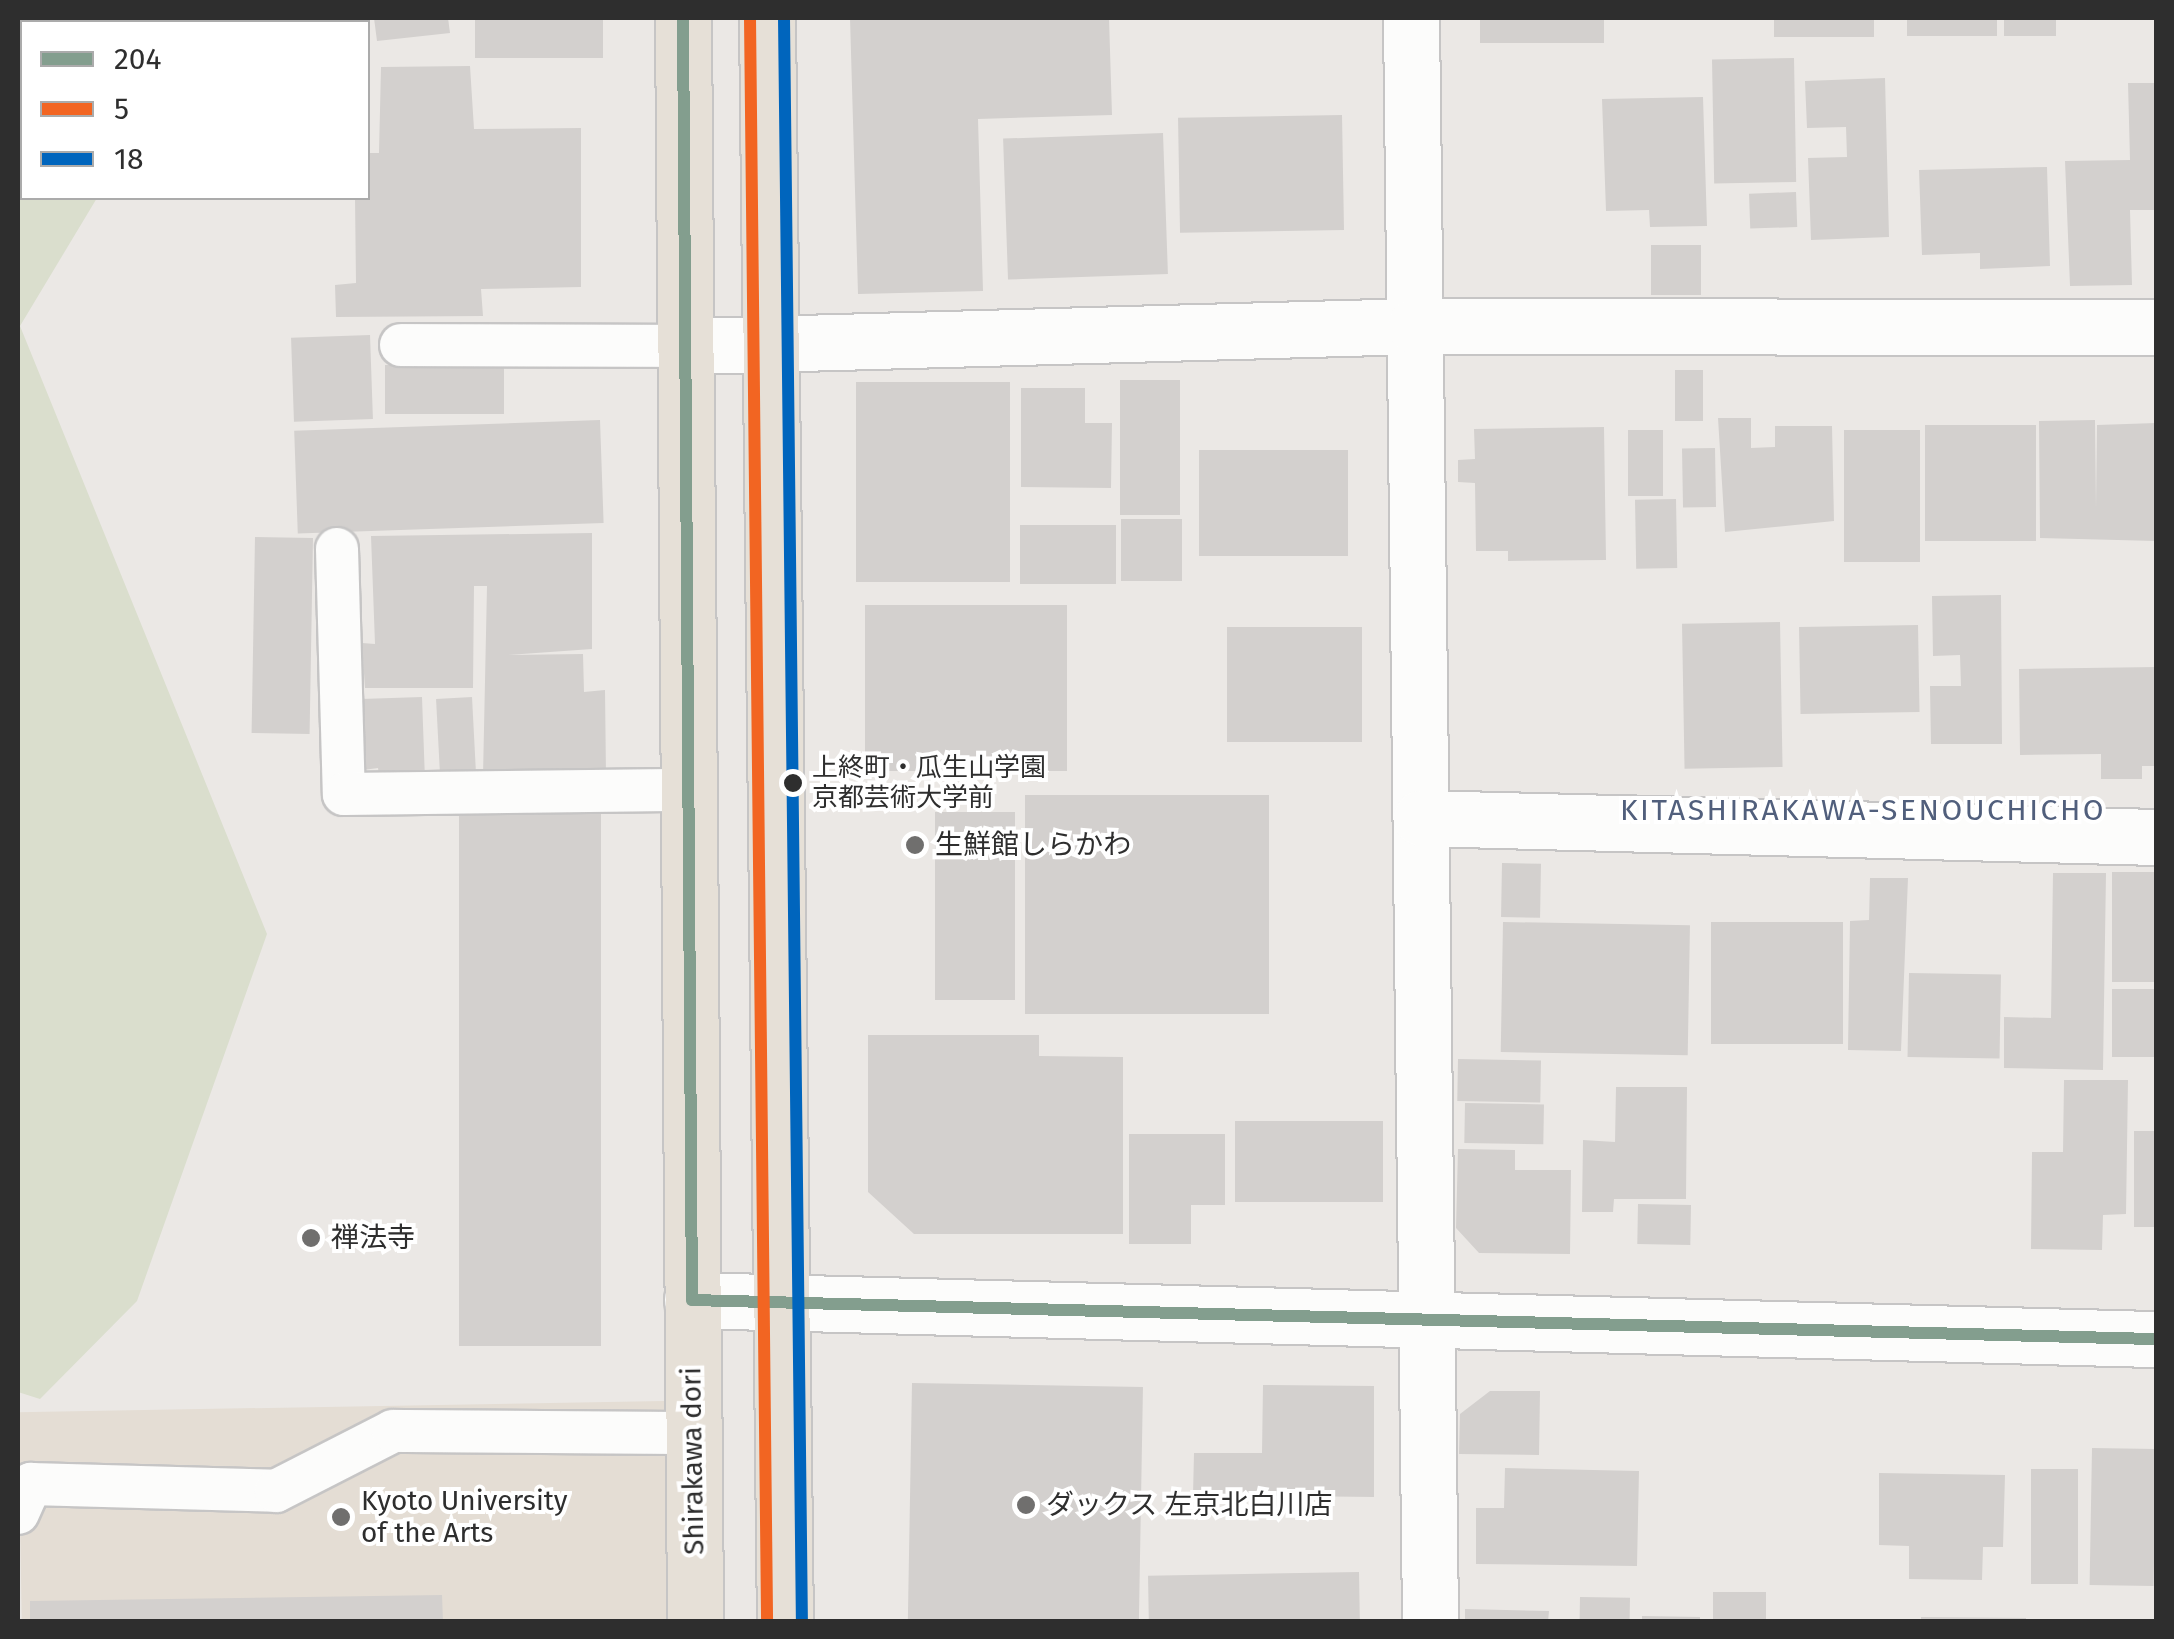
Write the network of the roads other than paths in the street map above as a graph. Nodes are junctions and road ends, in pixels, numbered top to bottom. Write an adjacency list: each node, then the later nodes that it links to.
1 (684, 18): 8 (main road, Shirakawa dori)
2 (767, 18): 7 (main road)
3 (1412, 18): 4 (street)
4 (1415, 326): 5 (street); 7 (street); 11 (street)
5 (2156, 327)
6 (401, 345): 8 (lane)
7 (768, 345): 8 (street); 14 (main road)
8 (691, 346): 10 (main road, Shirakawa dori)
9 (337, 548): 10 (lane)
10 (691, 790): 13 (main road, Shirakawa dori)
11 (1421, 818): 12 (street); 15 (street)
12 (2156, 837)
13 (692, 1300): 14 (street); 17 (main road, Shirakawa dori)
14 (782, 1302): 15 (street); 20 (main road)
15 (1427, 1320): 16 (street); 21 (street)
16 (2156, 1339)
17 (693, 1433): 18 (lane); 19 (main road, Shirakawa dori)
18 (18, 1512)
19 (695, 1622)
20 (784, 1622)
21 (1430, 1622)

